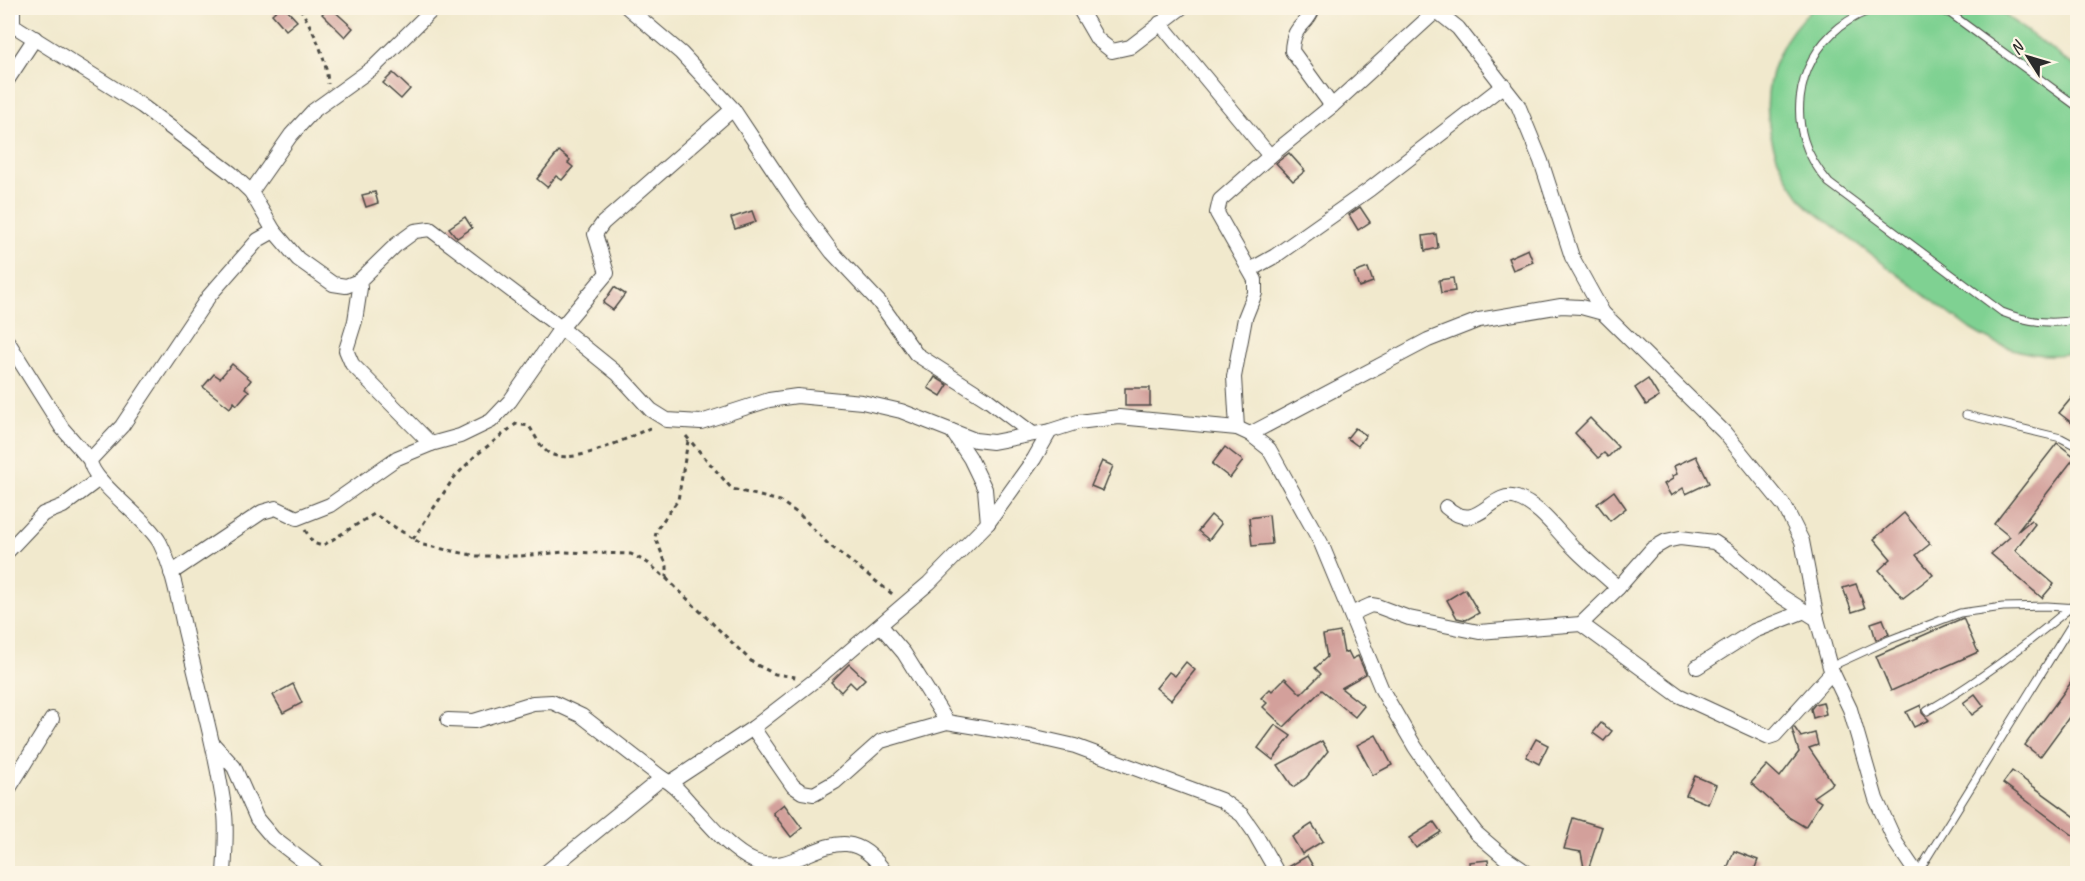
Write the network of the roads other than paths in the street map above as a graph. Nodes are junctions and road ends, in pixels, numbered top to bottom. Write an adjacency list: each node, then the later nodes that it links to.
1 (13, 8): 10 (street)
2 (434, 8): 19 (street)
3 (628, 8): 17 (street)
4 (1079, 8): 11 (street)
5 (1181, 8): 11 (street)
6 (1313, 8): 15 (street)
7 (1878, 8): 24 (lane)
8 (1932, 8): 16 (lane)
9 (1434, 9): 14 (street); 15 (street)
10 (10, 23): 12 (street)
11 (1160, 23): 18 (street)
12 (35, 38): 13 (street); 19 (street)
13 (8, 79)
14 (1504, 85): 21 (street); 23 (street)
15 (1332, 106): 18 (street)
16 (2078, 107)
17 (733, 109): 25 (street); 31 (street)
18 (1270, 156): 21 (street)
19 (251, 192): 20 (street)
20 (274, 231): 22 (street); 35 (street)
21 (1251, 270): 28 (street)
22 (359, 281): 25 (street); 33 (street)
23 (1603, 313): 32 (street); 45 (street)
24 (2078, 319)
25 (561, 328): 29 (street); 33 (street)
26 (8, 342): 35 (street)
27 (1966, 415): 34 (lane)
28 (1237, 428): 30 (street); 32 (street)
29 (952, 431): 31 (street); 38 (street)
30 (1050, 431): 31 (street); 38 (street)
31 (1033, 434)
32 (1250, 434): 43 (street)
33 (431, 444): 40 (street)
34 (2078, 447)
35 (90, 460): 36 (street)
36 (99, 479): 39 (street); 40 (street)
37 (1446, 507): 41 (street)
38 (988, 523): 47 (street)
39 (10, 542)
40 (171, 573): 55 (street)
41 (1618, 588): 45 (street); 46 (street)
42 (2074, 608): 49 (lane); 50 (lane)
43 (1350, 614): 46 (street); 64 (street)
44 (2078, 614): 65 (lane)
45 (1811, 615): 48 (street); 49 (street)
46 (1581, 624): 49 (street)
47 (881, 626): 53 (street); 54 (street)
48 (1698, 667)
49 (1831, 670): 65 (street)
50 (1927, 711)
51 (52, 719): 57 (street)
52 (448, 720): 56 (street)
53 (947, 722): 54 (street); 63 (street)
54 (753, 728): 56 (street)
55 (212, 744): 59 (street); 60 (street)
56 (667, 780): 58 (street); 61 (street)
57 (8, 790)
58 (793, 867): 62 (street)
59 (224, 873)
60 (320, 873)
61 (544, 873)
62 (886, 873)
63 (1278, 873)
64 (1529, 873)
65 (1917, 873)

